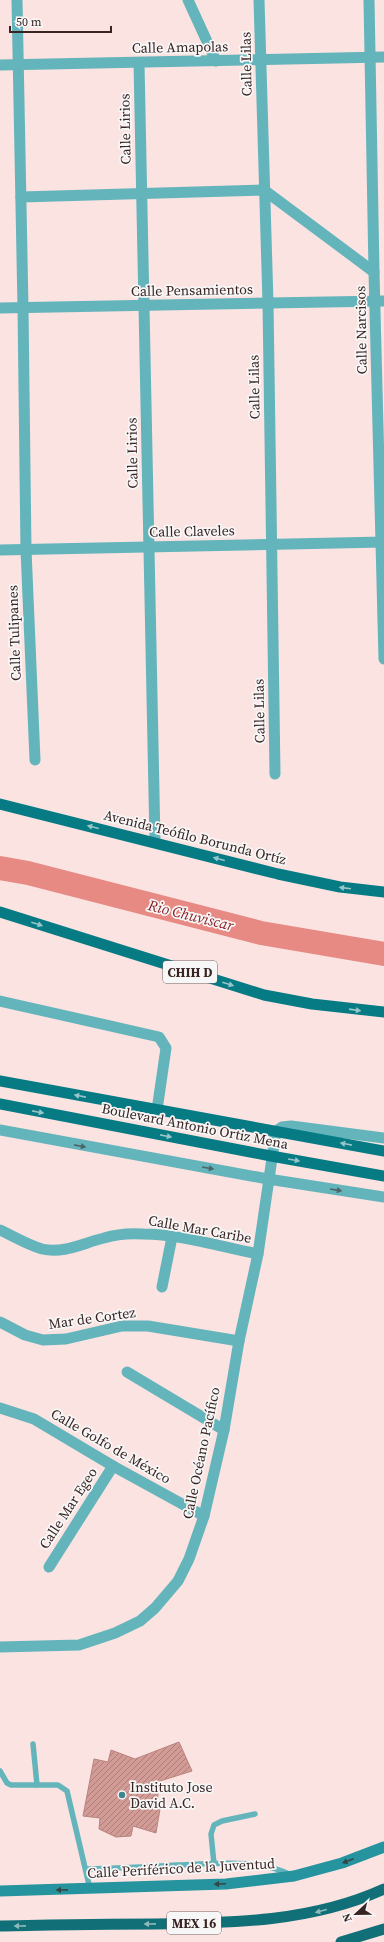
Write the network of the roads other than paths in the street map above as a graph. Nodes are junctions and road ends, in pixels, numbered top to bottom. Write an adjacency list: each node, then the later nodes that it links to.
1 (17, 0): 11 (street, Calle Tulipanes)
2 (188, 0): 8 (street)
3 (259, 0): 7 (street, Calle Lilas)
4 (369, 0): 6 (street, Calle Narcisos)
5 (384, 57): 6 (street, Calle Amapolas)
6 (370, 58): 7 (street, Calle Amapolas); 15 (street, Calle Narcisos)
7 (261, 60): 8 (street, Calle Amapolas); 12 (street, Calle Lilas)
8 (216, 61): 9 (street, Calle Amapolas)
9 (139, 62): 11 (street, Calle Amapolas); 13 (street, Calle Lirios)
10 (0, 65): 11 (street, Calle Amapolas)
11 (18, 65): 14 (street, Calle Tulipanes)
12 (264, 190): 13 (street); 15 (street); 17 (street, Calle Lilas)
13 (142, 193): 14 (street); 18 (street, Calle Lirios)
14 (21, 197): 20 (street, Calle Tulipanes)
15 (374, 272): 16 (street, Calle Narcisos)
16 (379, 301): 17 (street, Calle Pensamientos); 21 (street, Calle Narcisos)
17 (268, 303): 18 (street, Calle Pensamientos); 22 (street, Calle Lilas)
18 (144, 306): 20 (street, Calle Pensamientos); 23 (street, Calle Lirios)
19 (0, 308): 20 (street, Calle Pensamientos)
20 (23, 308): 25 (street, Calle Tulipanes)
21 (382, 542): 22 (street, Calle Claveles); 26 (street, Calle Narcisos)
22 (271, 544): 23 (street, Calle Claveles); 28 (street, Calle Lilas)
23 (149, 548): 25 (street, Calle Claveles); 30 (street, Calle Lirios)
24 (0, 550): 25 (street, Calle Claveles)
25 (26, 550): 27 (street, Calle Tulipanes)
26 (384, 659)
27 (35, 760)
28 (275, 774)
29 (0, 804): 30 (main road, Avenida Teófilo Borunda Ortíz, one-way to 29)
30 (155, 842): 31 (main road, Avenida Teófilo Borunda Ortíz, one-way to 30)
31 (384, 892)
32 (0, 912): 34 (main road, CHIH D, one-way to 34)
33 (0, 1001): 37 (street)
34 (384, 1012)
35 (0, 1081): 37 (main road, Boulevard Antonio Ortiz Mena, one-way to 35)
36 (0, 1104): 42 (main road, Boulevard Antonio Ortiz Mena, one-way to 42)
37 (157, 1110): 39 (main road, Boulevard Antonio Ortiz Mena)
38 (0, 1130): 44 (street, one-way to 44)
39 (276, 1131): 40 (street); 41 (main road, Boulevard Antonio Ortiz Mena, one-way to 39); 42 (street, Calle Océano Pacífico)
40 (384, 1138)
41 (384, 1152)
42 (271, 1156): 43 (main road, Boulevard Antonio Ortiz Mena, one-way to 43); 44 (street, Calle Océano Pacífico)
43 (384, 1176)
44 (268, 1179): 45 (street, one-way to 45); 48 (street, Calle Océano Pacífico)
45 (384, 1197)
46 (0, 1230): 47 (street, Calle Mar Caribe)
47 (172, 1237): 48 (street, Calle Mar Caribe); 49 (street)
48 (258, 1254): 51 (street, Calle Océano Pacífico)
49 (162, 1287)
50 (0, 1322): 51 (street, Mar de Cortez)
51 (238, 1341): 54 (street, Calle Océano Pacífico)
52 (127, 1372): 54 (street)
53 (0, 1408): 55 (street, Calle Golfo de México)
54 (224, 1430): 56 (street, Calle Océano Pacífico)
55 (113, 1466): 56 (street, Calle Golfo de México); 57 (street, Calle Mar Egeo)
56 (204, 1516): 58 (street, Calle Océano Pacífico)
57 (49, 1566)
58 (0, 1647)
59 (33, 1744): 61 (lane)
60 (0, 1771): 61 (lane)
61 (37, 1785): 65 (lane)
62 (255, 1814): 64 (lane)
63 (384, 1847): 66 (main road, Calle Periférico de la Juventud, one-way to 66)
64 (214, 1864): 65 (lane); 66 (lane)
65 (86, 1869): 67 (lane)
66 (294, 1876): 67 (main road, Calle Periférico de la Juventud, one-way to 67)
67 (90, 1889): 69 (main road, Calle Periférico de la Juventud, one-way to 69)
68 (384, 1889): 70 (highway, MEX 16, one-way to 70)
69 (0, 1891)
70 (0, 1926)
71 (384, 1929): 72 (highway)
72 (341, 1942)

